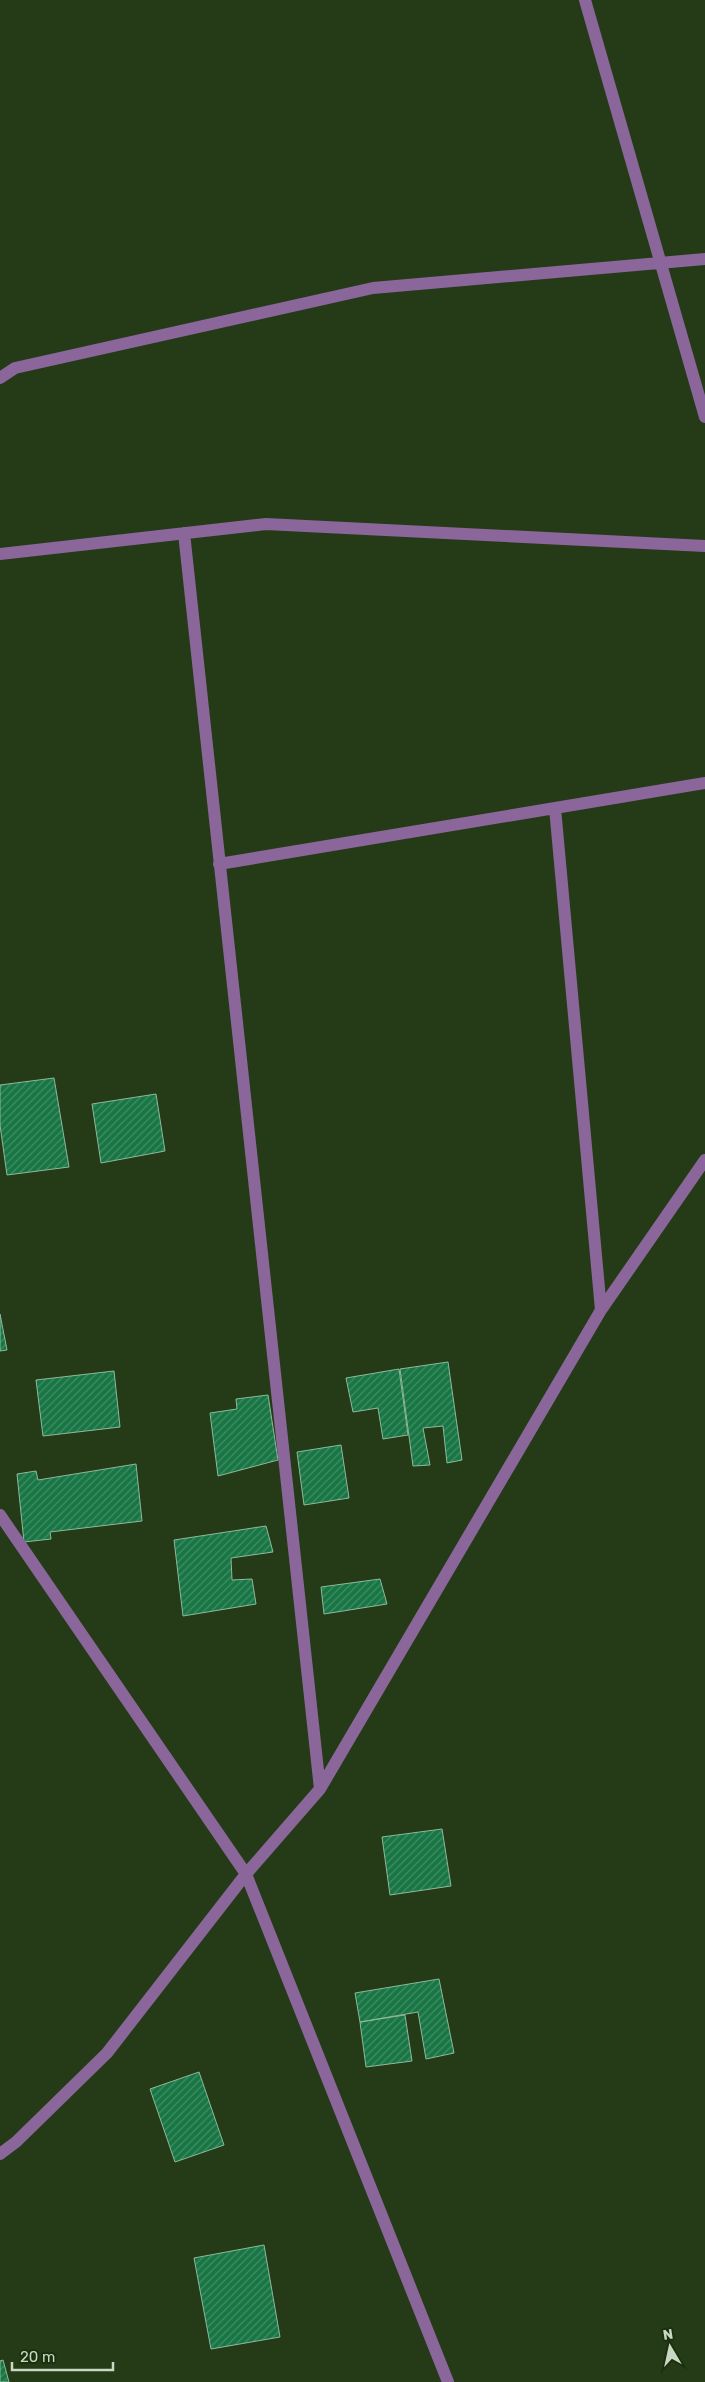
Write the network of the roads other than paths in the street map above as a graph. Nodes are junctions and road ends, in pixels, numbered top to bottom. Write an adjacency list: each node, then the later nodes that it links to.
1 (585, 0): 3 (street)
2 (705, 259): 3 (street)
3 (660, 264): 4 (street); 5 (street)
4 (0, 378)
5 (705, 417)
6 (184, 533): 7 (street); 8 (street); 11 (street)
7 (705, 546)
8 (0, 554)
9 (705, 783): 10 (street)
10 (554, 808): 11 (street); 13 (street)
11 (219, 864): 15 (street)
12 (705, 1160): 13 (street)
13 (601, 1310): 15 (street)
14 (0, 1515): 16 (street)
15 (320, 1789): 16 (street)
16 (246, 1874): 17 (street); 18 (street)
17 (0, 2154)
18 (448, 2382)

